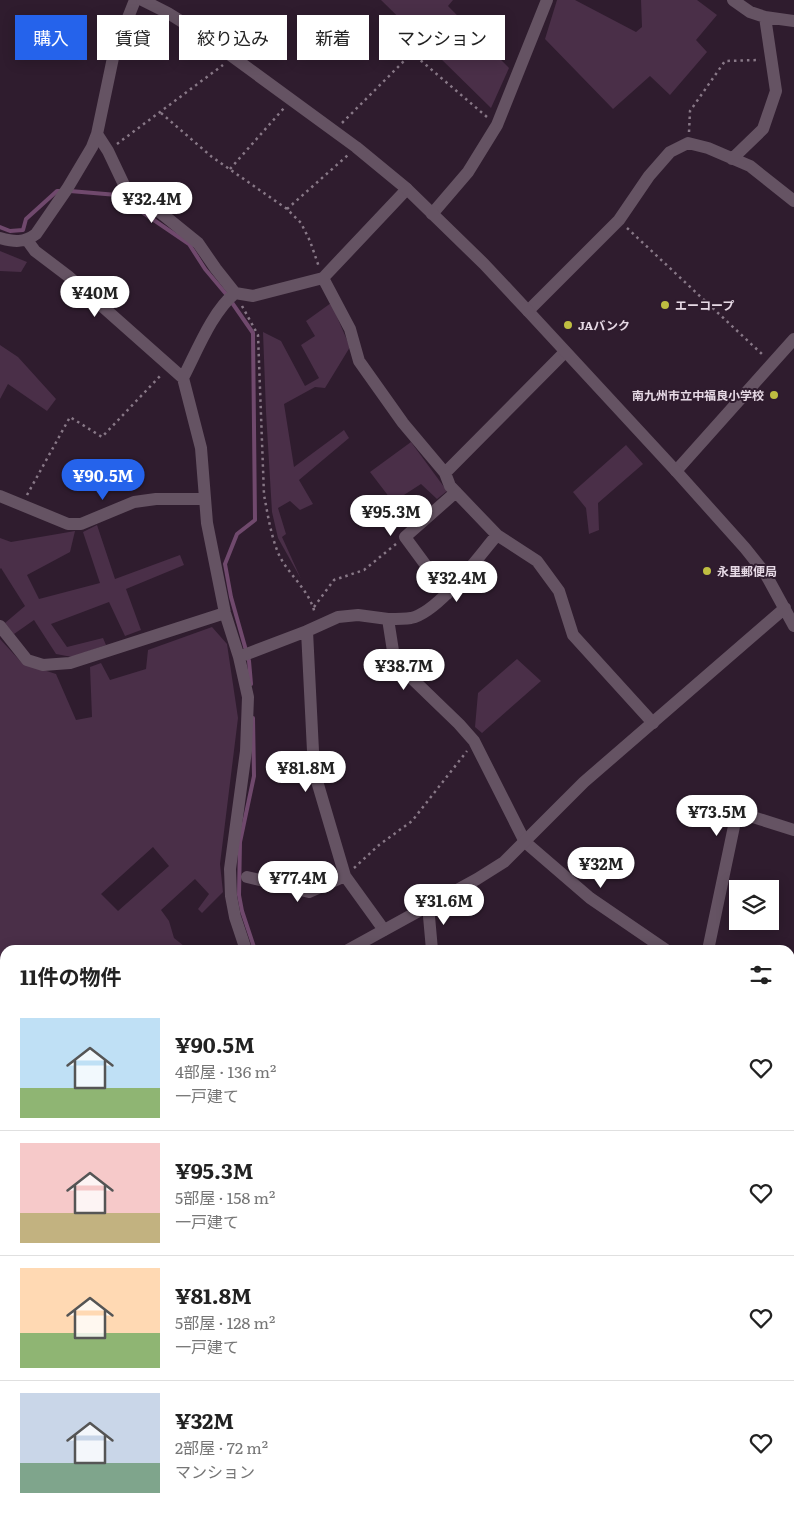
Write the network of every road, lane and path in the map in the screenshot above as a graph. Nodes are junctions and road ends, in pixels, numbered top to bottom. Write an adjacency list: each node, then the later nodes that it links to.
1 (135, 0): 15 (street)
2 (142, 0): 6 (street)
3 (547, 0): 13 (street)
4 (733, 0): 5 (street)
5 (765, 17): 7 (street); 10 (street)
6 (179, 20)
7 (794, 21)
8 (230, 60): 12 (path)
9 (238, 60): 11 (street)
10 (772, 60): 16 (path); 19 (street)
11 (290, 100): 14 (street); 20 (path)
12 (161, 113): 18 (path); 20 (path)
13 (497, 125): 14 (path); 24 (street)
14 (333, 131): 17 (street)
15 (97, 134): 18 (street); 27 (street)
16 (688, 143): 19 (street); 25 (street)
17 (356, 147): 21 (street); 23 (path)
18 (108, 151): 29 (street)
19 (732, 159): 22 (street)
20 (230, 169): 23 (path)
21 (407, 189): 24 (street); 28 (street)
22 (794, 200)
23 (287, 209): 28 (path)
24 (432, 214): 30 (street)
25 (619, 220): 30 (street); 33 (path)
26 (0, 238): 27 (street)
27 (27, 240): 34 (street)
28 (323, 278): 29 (street); 37 (street)
29 (231, 297): 35 (street); 45 (path)
30 (528, 311): 32 (street)
31 (794, 338): 33 (street)
32 (565, 352): 36 (street); 37 (street)
33 (772, 363): 36 (street)
34 (170, 365): 35 (street); 41 (path)
35 (183, 378): 40 (street)
36 (676, 471): 46 (street)
37 (445, 473): 38 (street)
38 (456, 492): 42 (street); 43 (street)
39 (0, 496): 41 (street)
40 (205, 499): 41 (street); 47 (street)
41 (22, 505)
42 (497, 535): 44 (street); 53 (street)
43 (405, 537): 44 (street); 45 (path)
44 (447, 594): 48 (street)
45 (314, 607): 51 (path)
46 (789, 610): 50 (street); 53 (street)
47 (225, 613): 49 (street); 52 (street)
48 (388, 620): 51 (street); 54 (street)
49 (0, 626)
50 (794, 626)
51 (312, 628): 52 (street); 57 (street)
52 (246, 655): 61 (street)
53 (653, 723): 56 (street)
54 (474, 742): 56 (street); 57 (path)
55 (794, 830): 65 (street)
56 (525, 842): 59 (street); 64 (street)
57 (345, 876): 58 (street); 60 (street)
58 (247, 877)
59 (428, 905): 60 (street); 63 (street)
60 (384, 930): 62 (street)
61 (244, 945)
62 (357, 945)
63 (432, 945)
64 (659, 945)
65 (709, 945)

